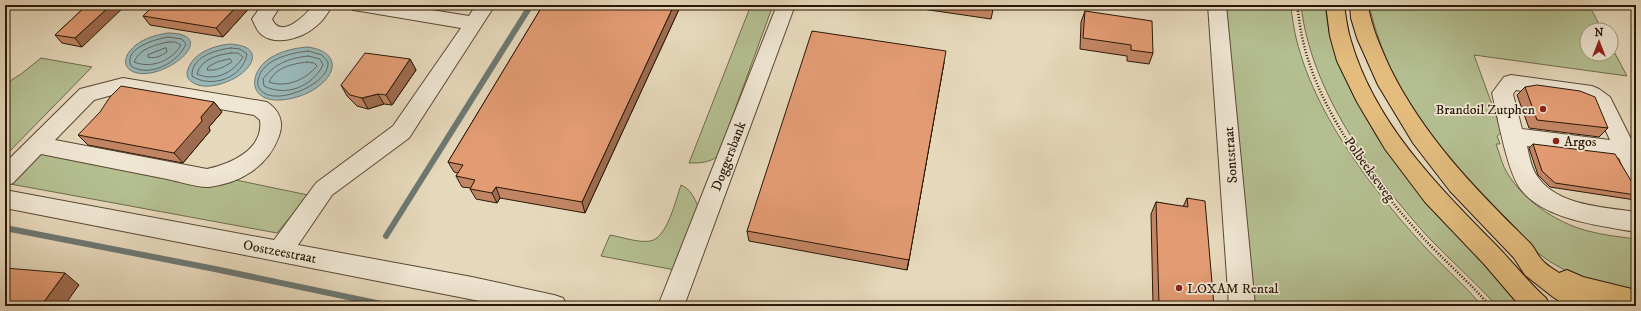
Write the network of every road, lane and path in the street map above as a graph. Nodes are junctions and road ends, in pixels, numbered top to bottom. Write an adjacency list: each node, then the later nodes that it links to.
1 (272, 5): 2 (street)
2 (323, 5)
3 (360, 5): 9 (street)
4 (786, 5): 22 (street, Doggersbank)
5 (1217, 5): 23 (street, Sontstraat)
6 (1297, 5): 24 (path, Polbeekseweg)
7 (1334, 5): 18 (main road)
8 (1359, 5): 19 (main road)
9 (480, 14): 17 (street)
10 (1512, 136): 12 (street); 12 (street); 16 (street)
11 (37, 145): 11 (street); 14 (street)
12 (1626, 151): 13 (street)
13 (1636, 172)
14 (5, 177)
15 (5, 199): 17 (street, Oostzeestraat)
16 (1636, 222)
17 (280, 251): 21 (street, Oostzeestraat)
18 (1501, 266): 25 (main road); 26 (main road)
19 (1594, 299): 20 (main road)
20 (1636, 301)
21 (543, 305)
22 (671, 306)
23 (1242, 306)
24 (1490, 306)
25 (1538, 306)
26 (1554, 306)

